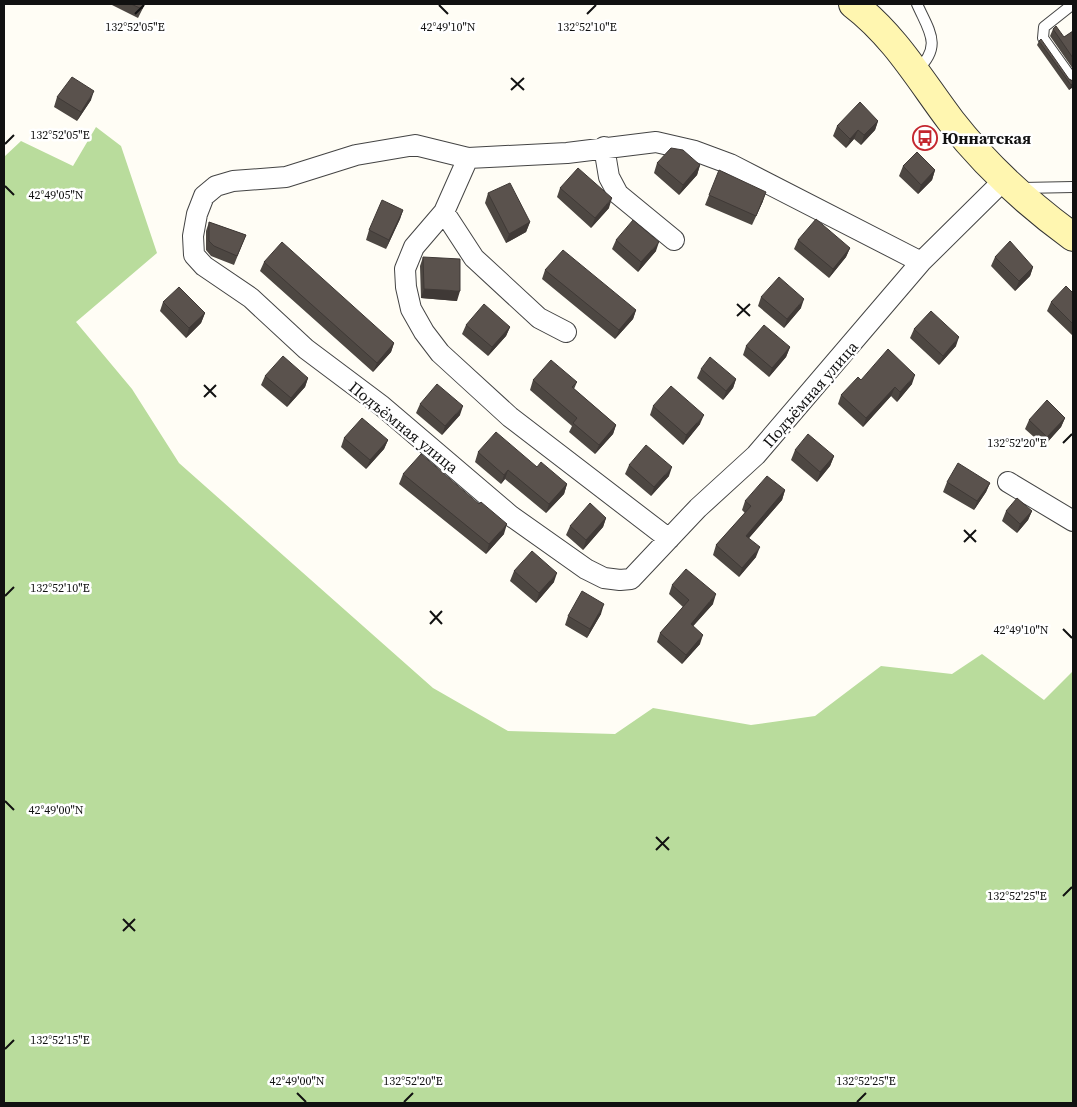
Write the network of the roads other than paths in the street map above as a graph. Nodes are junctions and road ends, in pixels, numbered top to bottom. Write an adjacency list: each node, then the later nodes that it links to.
1 (854, 4): 4 (main road)
2 (917, 4): 4 (lane)
3 (1073, 4): 5 (lane)
4 (916, 70): 8 (main road)
5 (1073, 80)
6 (604, 147): 7 (street); 12 (street); 13 (street)
7 (468, 158): 10 (street); 17 (street, Подъёмная улица)
8 (1009, 184): 9 (lane); 11 (main road); 13 (street, Подъёмная улица)
9 (1073, 187)
10 (444, 212): 14 (street); 17 (street)
11 (1073, 237)
12 (674, 240)
13 (921, 262): 17 (street, Подъёмная улица)
14 (566, 332)
15 (1008, 482): 16 (street)
16 (1073, 521)
17 (669, 539)

